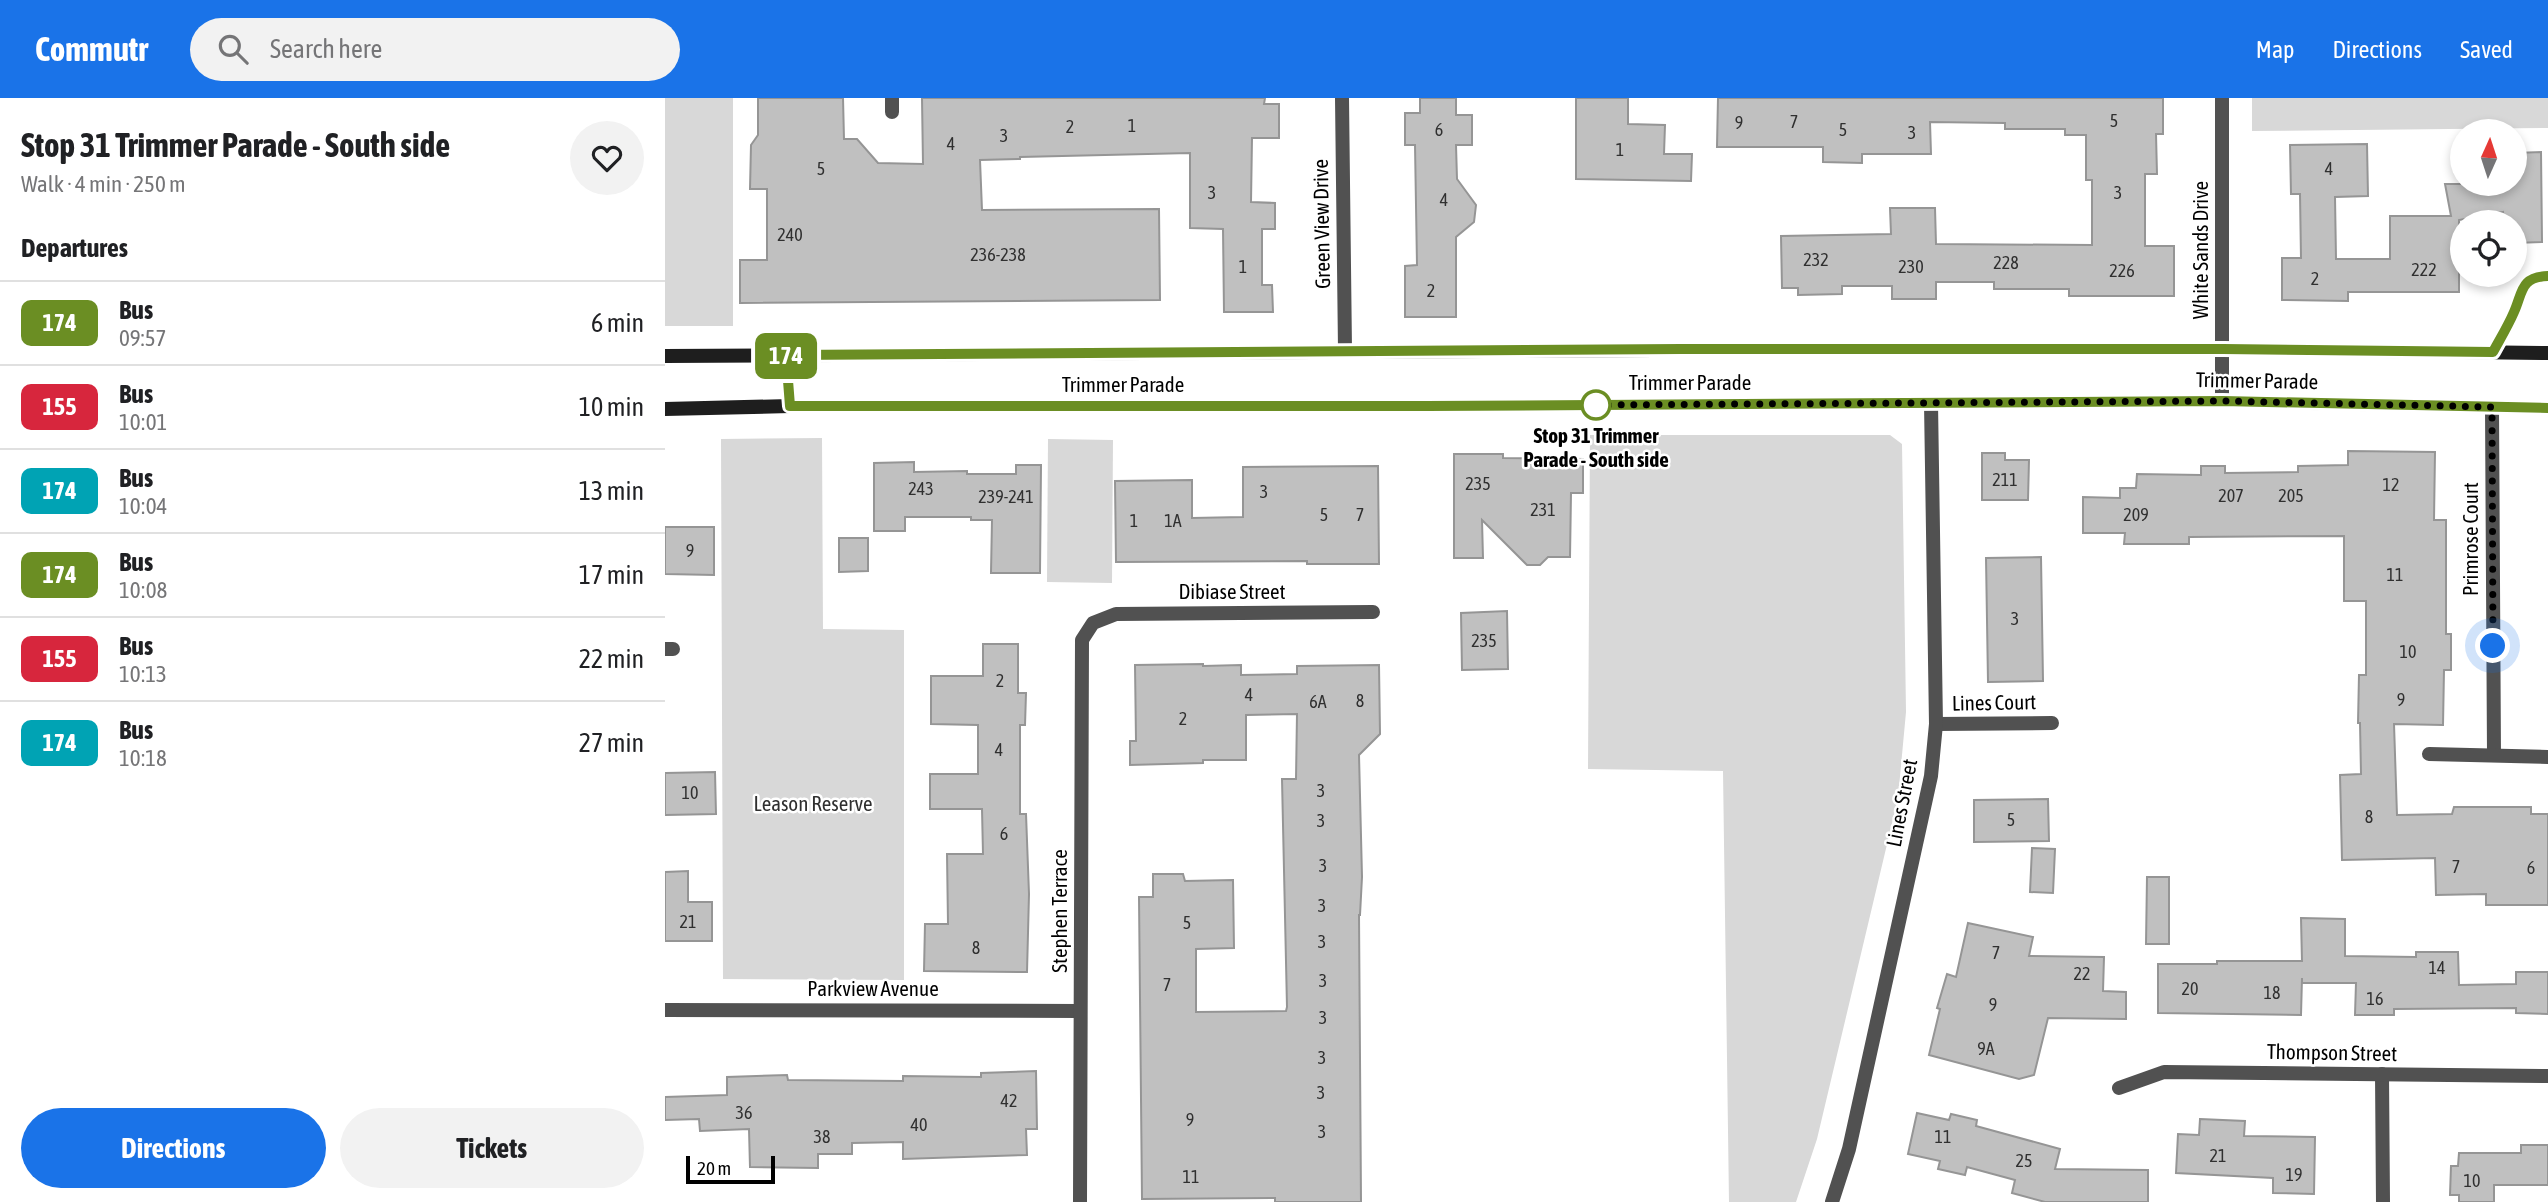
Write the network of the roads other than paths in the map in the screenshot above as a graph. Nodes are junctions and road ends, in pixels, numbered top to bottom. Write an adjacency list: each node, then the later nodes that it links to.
1 (1342, 98): 5 (street, Green View Drive)
2 (2222, 98): 4 (street, White Sands Drive)
3 (2548, 276): 6 (street)
4 (2223, 349): 5 (main road, Trimmer Parade); 6 (main road, Trimmer Parade); 10 (street, White Sands Drive)
5 (1345, 350): 8 (main road, Trimmer Parade)
6 (2493, 352): 7 (main road, Trimmer Parade)
7 (2548, 353)
8 (786, 355): 9 (main road, Trimmer Parade); 12 (main road)
9 (665, 356)
10 (2223, 401): 11 (main road, Trimmer Parade); 13 (main road, Trimmer Parade)
11 (1931, 403): 12 (main road, Trimmer Parade); 19 (street, Lines Street)
12 (790, 406): 15 (main road, Trimmer Parade)
13 (2492, 407): 14 (main road, Trimmer Parade); 21 (street, Primrose Court)
14 (2548, 408)
15 (665, 409)
16 (1373, 612): 17 (street, Dibiase Street)
17 (1093, 623): 24 (street, Stephen Terrace)
18 (2052, 723): 19 (street, Lines Court)
19 (1936, 724): 29 (street, Lines Street)
20 (2429, 754): 21 (street)
21 (2494, 755): 22 (street)
22 (2548, 757)
23 (665, 1010): 24 (street, Parkview Avenue)
24 (1080, 1011): 28 (street, Stephen Terrace)
25 (2382, 1074): 26 (street, Thompson Street); 27 (street, Thompson Street); 30 (street)
26 (2548, 1076)
27 (2119, 1088)
28 (1080, 1202)
29 (1832, 1202)
30 (2383, 1202)

